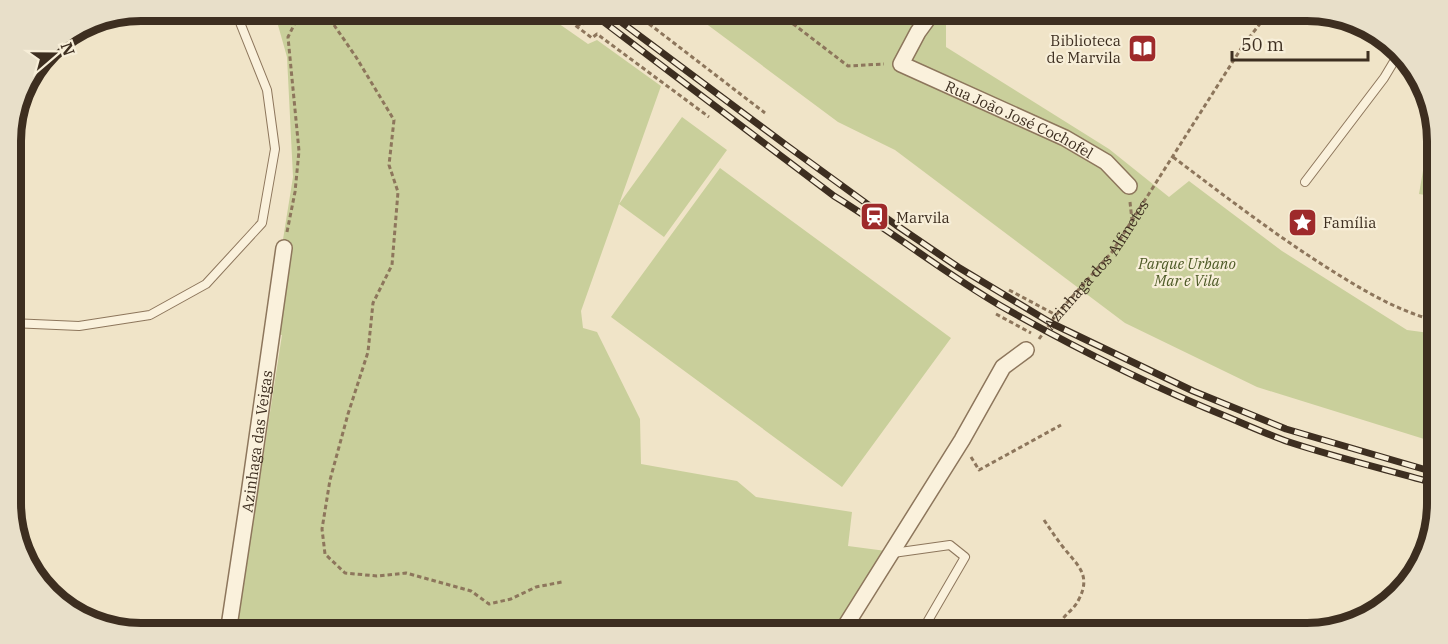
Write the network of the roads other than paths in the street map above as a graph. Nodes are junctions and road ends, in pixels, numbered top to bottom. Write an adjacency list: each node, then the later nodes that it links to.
1 (239, 21): 7 (lane)
2 (926, 21): 5 (street, Rua João José Cochofel)
3 (1395, 60): 4 (lane)
4 (1305, 182)
5 (1129, 186)
6 (284, 248): 10 (street, Azinhaga das Veigas)
7 (21, 323)
8 (1026, 350): 9 (street)
9 (891, 553): 11 (street); 12 (lane)
10 (230, 623)
11 (847, 623)
12 (927, 623)

